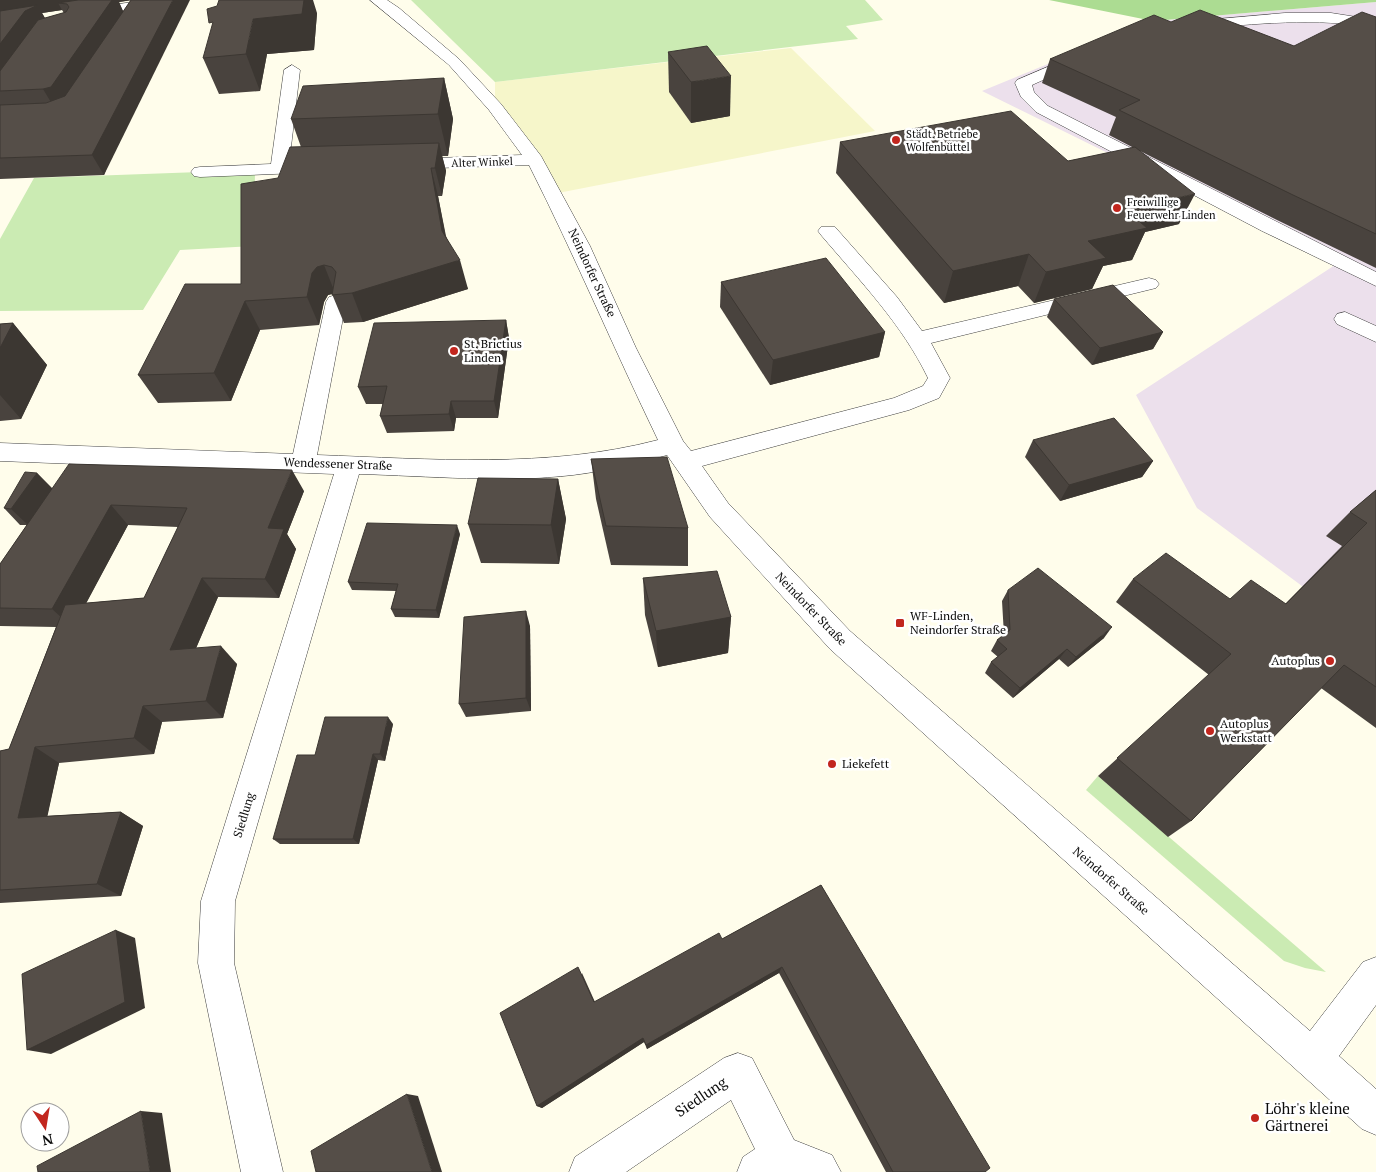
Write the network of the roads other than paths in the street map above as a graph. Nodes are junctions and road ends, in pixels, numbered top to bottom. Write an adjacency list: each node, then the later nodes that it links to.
1 (175, 0): 3 (street)
2 (377, 0): 8 (street, Neindorfer Straße)
3 (74, 20)
4 (1376, 24): 5 (street)
5 (1183, 26)
6 (1096, 51): 14 (street)
7 (292, 70): 11 (street)
8 (535, 160): 9 (street, Alter Winkel); 21 (street, Neindorfer Straße)
9 (384, 165)
10 (336, 167): 11 (street)
11 (279, 169): 12 (street)
12 (200, 172)
13 (828, 231): 19 (street)
14 (1376, 280)
15 (1149, 284): 19 (street)
16 (336, 302): 23 (street)
17 (1345, 319): 18 (street)
18 (1376, 335)
19 (917, 339): 21 (street, Wendessener Straße)
20 (0, 452): 22 (street, Wendessener Straße)
21 (679, 453): 24 (street, Wendessener Straße); 27 (street, Neindorfer Straße)
22 (91, 455): 23 (street, Wendessener Straße); 25 (street)
23 (303, 463): 24 (street, Wendessener Straße)
24 (349, 465): 30 (street, Siedlung)
25 (75, 479)
26 (1376, 975): 27 (street)
27 (1313, 1060): 28 (street, Neindorfer Straße)
28 (1376, 1114)
29 (769, 1164): 31 (street, Siedlung); 32 (street)
30 (262, 1172)
31 (590, 1172)
32 (820, 1172)

